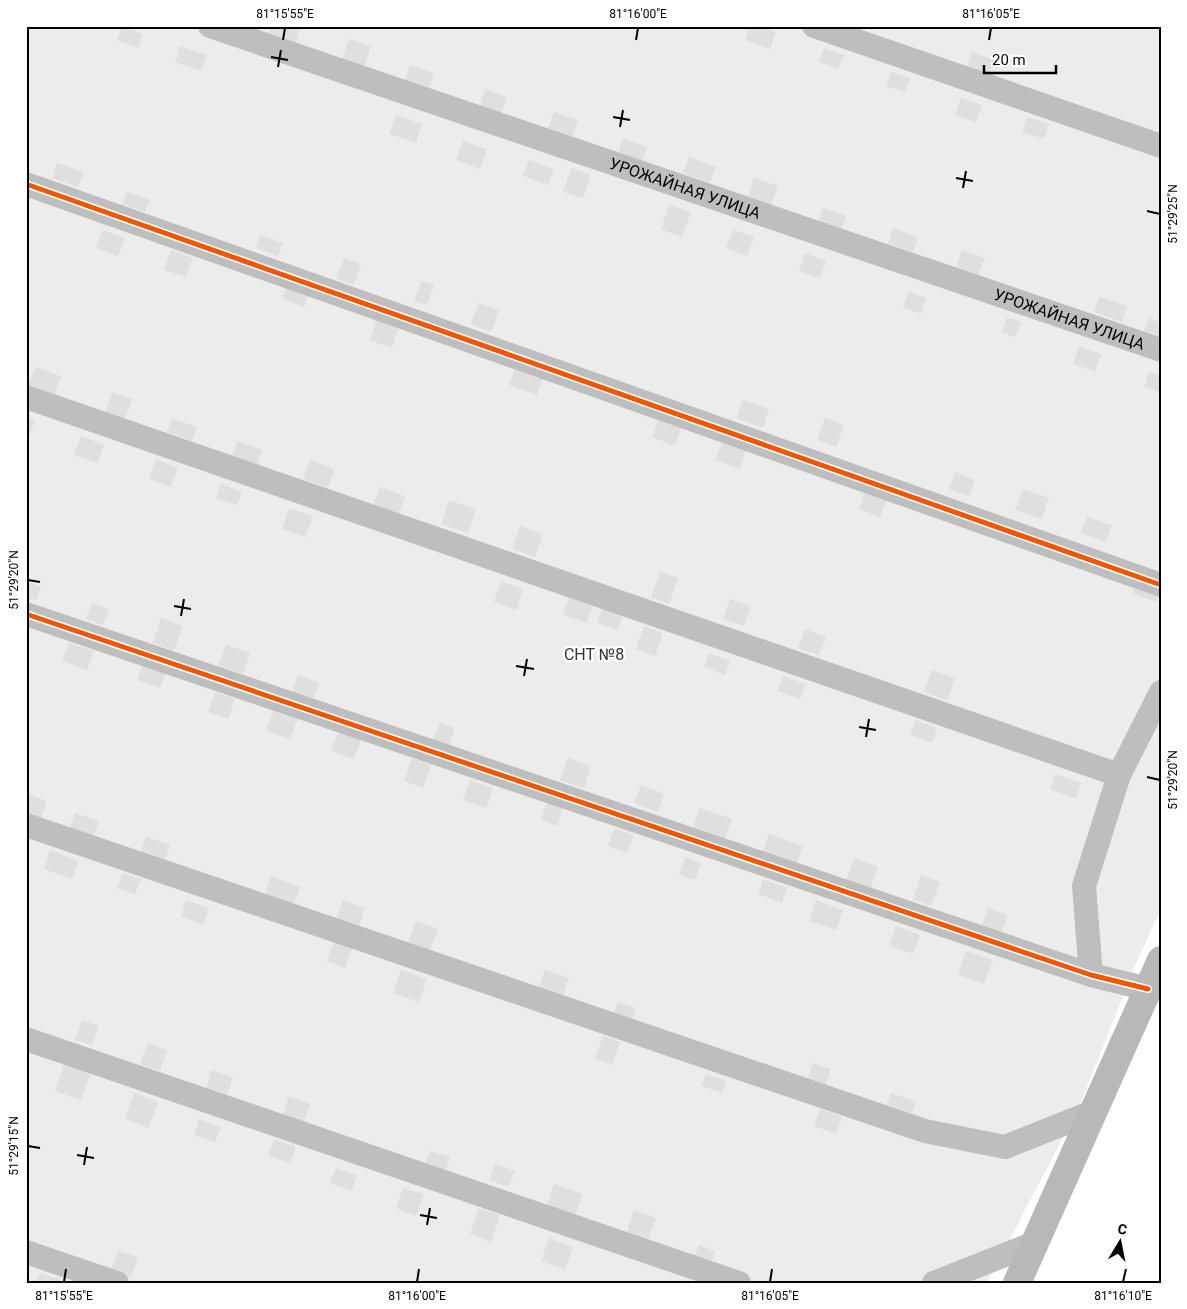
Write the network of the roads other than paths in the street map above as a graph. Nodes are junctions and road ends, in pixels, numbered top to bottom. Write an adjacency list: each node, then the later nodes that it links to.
1 (210, 26): 5 (street, УРОЖАЙНАЯ УЛИЦА)
2 (814, 26): 3 (street)
3 (1161, 146)
4 (26, 184): 7 (street)
5 (1161, 350)
6 (26, 398): 10 (street)
7 (1161, 585)
8 (26, 614): 13 (street)
9 (1161, 692): 10 (street)
10 (1118, 775): 13 (street)
11 (26, 825): 16 (street)
12 (1161, 960): 14 (main road)
13 (1091, 975): 14 (street)
14 (1148, 989): 16 (main road)
15 (26, 1039): 20 (street)
16 (1093, 1112): 17 (main road)
17 (1035, 1243): 21 (street); 22 (main road)
18 (26, 1252): 19 (street)
19 (117, 1283)
20 (739, 1283)
21 (934, 1283)
22 (1017, 1283)

